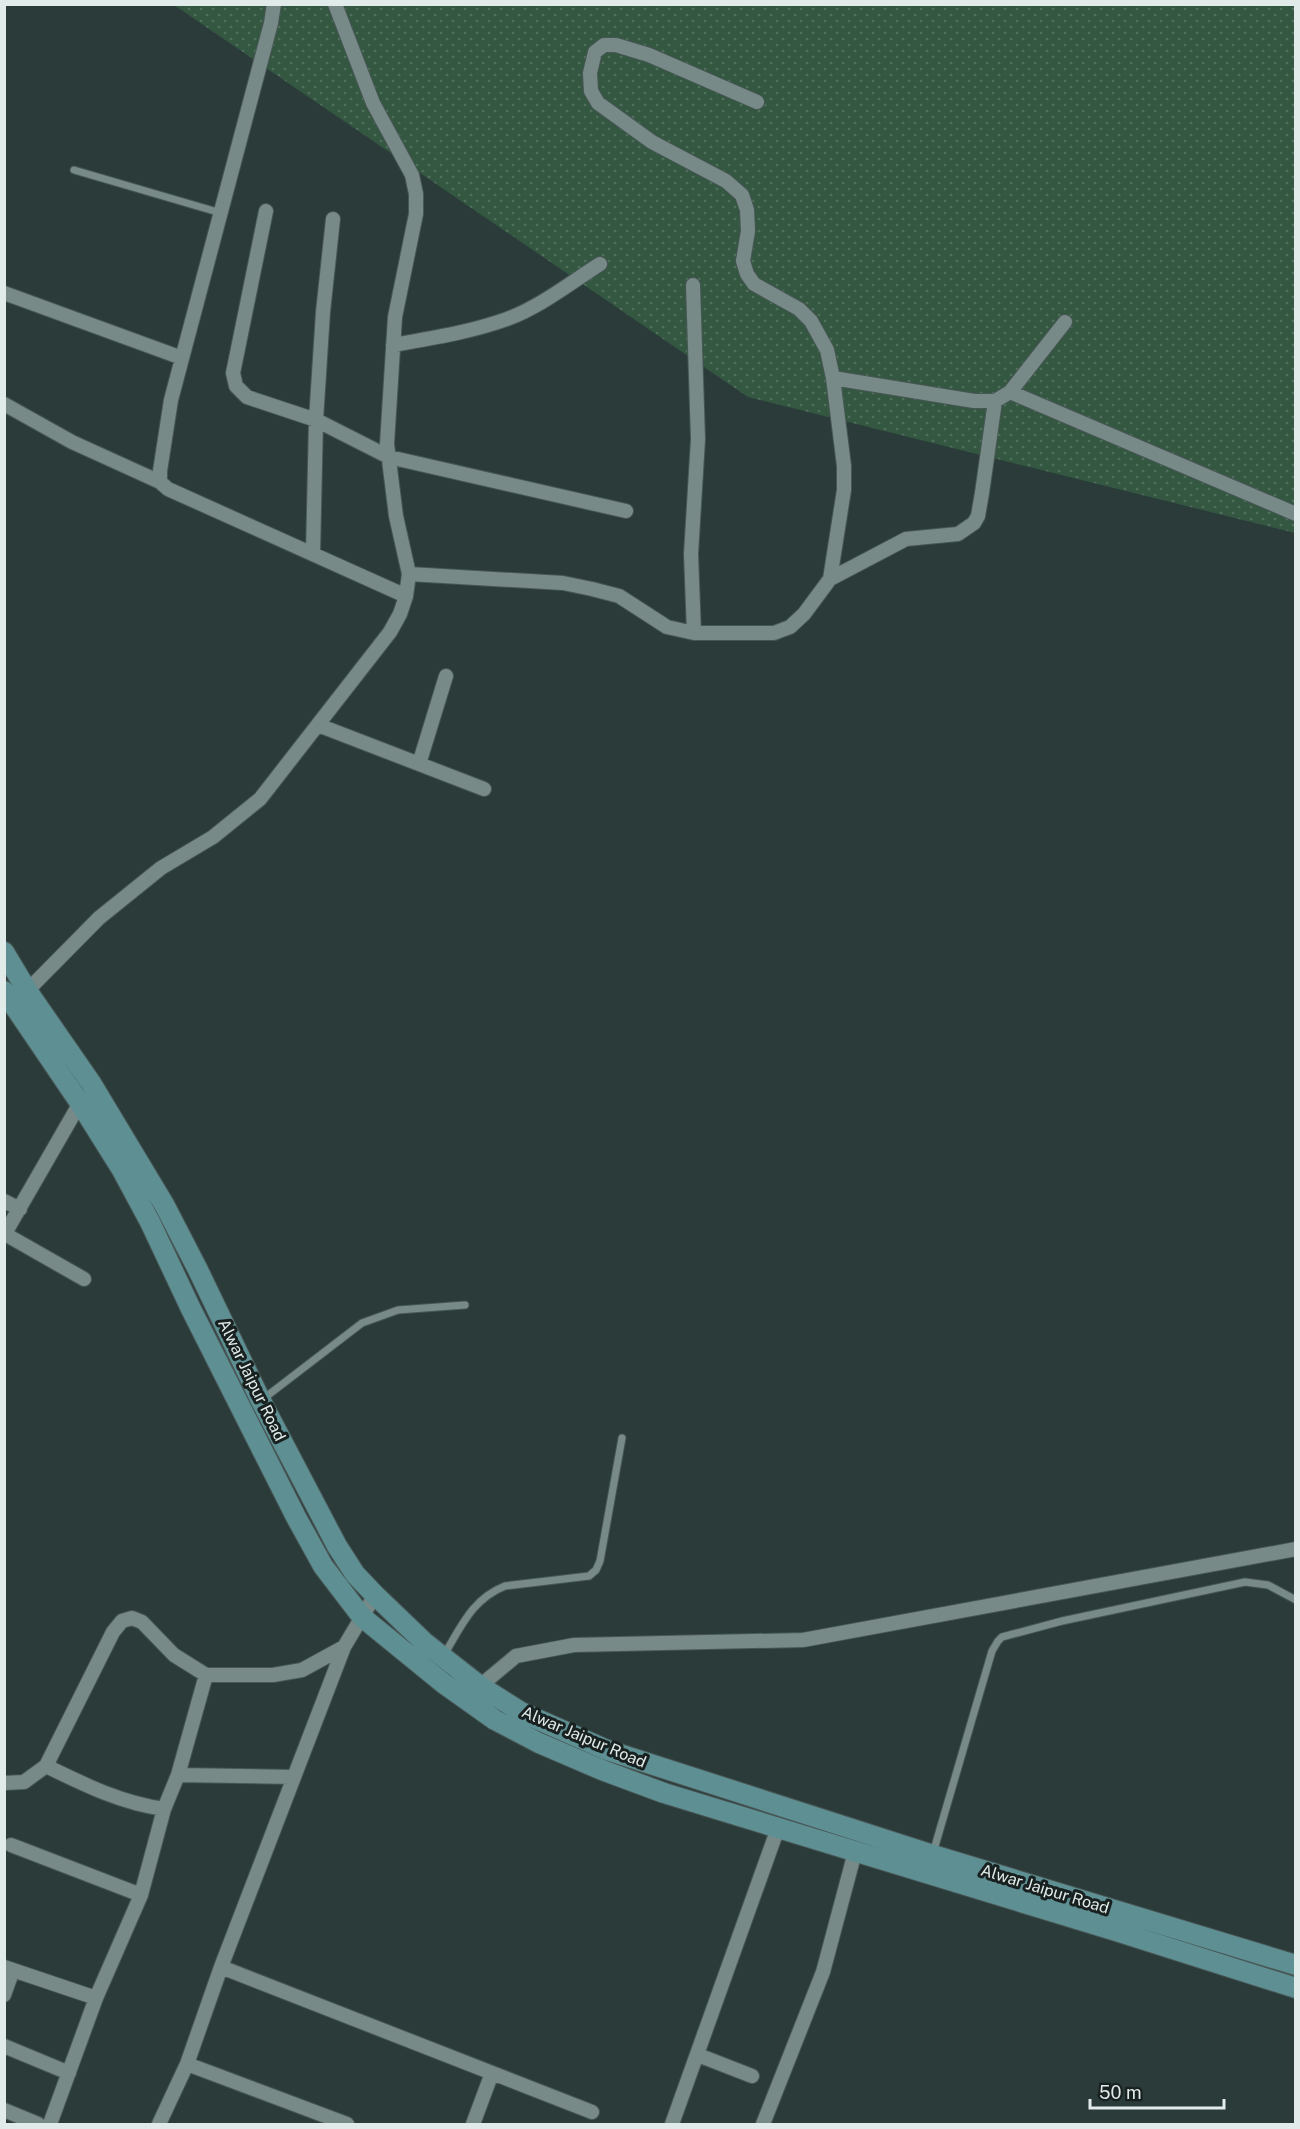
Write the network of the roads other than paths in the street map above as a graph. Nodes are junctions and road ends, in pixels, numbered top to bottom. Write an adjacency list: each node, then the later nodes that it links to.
1 (274, 4): 6 (street)
2 (335, 4): 12 (street)
3 (757, 102): 14 (street)
4 (74, 170): 6 (lane)
5 (266, 211): 18 (street)
6 (221, 213): 13 (street)
7 (333, 219): 18 (street)
8 (600, 264): 12 (street)
9 (693, 285): 27 (street)
10 (4, 293): 13 (street)
11 (1065, 322): 15 (street)
12 (393, 345): 19 (street)
13 (182, 358): 20 (street)
14 (833, 378): 16 (street); 25 (street)
15 (1011, 392): 16 (street); 22 (street)
16 (995, 401): 25 (street)
17 (4, 404): 20 (street)
18 (316, 420): 19 (street); 23 (street)
19 (389, 457): 21 (street); 24 (street)
20 (160, 482): 23 (street)
21 (626, 511)
22 (1296, 514)
23 (313, 554): 26 (street)
24 (409, 574): 26 (street); 27 (street)
25 (830, 579): 27 (street)
26 (406, 596): 29 (street)
27 (694, 633)
28 (446, 676): 30 (street)
29 (318, 725): 30 (street); 33 (street)
30 (419, 764): 31 (street)
31 (484, 789)
32 (4, 952): 33 (main road, Alwar Jaipur Road)
33 (28, 992): 34 (street); 41 (main road, Alwar Jaipur Road)
34 (8, 997): 35 (main road, Alwar Jaipur Road)
35 (80, 1103): 37 (street); 46 (main road, Alwar Jaipur Road)
36 (4, 1201): 37 (street)
37 (20, 1209): 38 (street)
38 (5, 1234): 39 (street)
39 (84, 1279)
40 (465, 1305): 41 (lane)
41 (261, 1401): 44 (main road, Alwar Jaipur Road)
42 (622, 1438): 48 (lane)
43 (1296, 1549): 50 (street)
44 (375, 1595): 46 (street); 48 (main road, Alwar Jaipur Road)
45 (1296, 1600): 61 (lane)
46 (362, 1617): 47 (street); 57 (main road, Alwar Jaipur Road)
47 (344, 1647): 49 (street); 53 (street)
48 (443, 1657): 50 (main road, Alwar Jaipur Road)
49 (206, 1675): 51 (street); 52 (street)
50 (480, 1686): 56 (main road, Alwar Jaipur Road)
51 (46, 1766): 54 (street); 55 (street)
52 (178, 1775): 53 (street); 55 (street)
53 (292, 1777): 64 (street)
54 (4, 1783)
55 (164, 1809): 62 (street)
56 (832, 1823): 58 (main road); 61 (main road, Alwar Jaipur Road)
57 (778, 1828): 58 (main road, Alwar Jaipur Road); 70 (street)
58 (826, 1843): 60 (main road, Alwar Jaipur Road)
59 (11, 1845): 62 (street)
60 (855, 1852): 66 (main road, Alwar Jaipur Road); 83 (street)
61 (933, 1855): 63 (main road, Alwar Jaipur Road)
62 (141, 1895): 68 (street)
63 (1296, 1965)
64 (221, 1967): 71 (street); 73 (street)
65 (9, 1969): 67 (street); 68 (street)
66 (1296, 1988)
67 (4, 1995)
68 (96, 1998): 72 (street)
69 (4, 2046): 72 (street)
70 (698, 2055): 74 (street); 82 (street)
71 (187, 2064): 79 (street); 80 (street)
72 (69, 2073): 78 (street)
73 (492, 2073): 76 (street); 81 (street)
74 (752, 2076)
75 (4, 2110): 77 (street)
76 (592, 2112)
77 (38, 2124)
78 (50, 2124)
79 (159, 2124)
80 (347, 2124)
81 (472, 2124)
82 (672, 2124)
83 (763, 2124)

